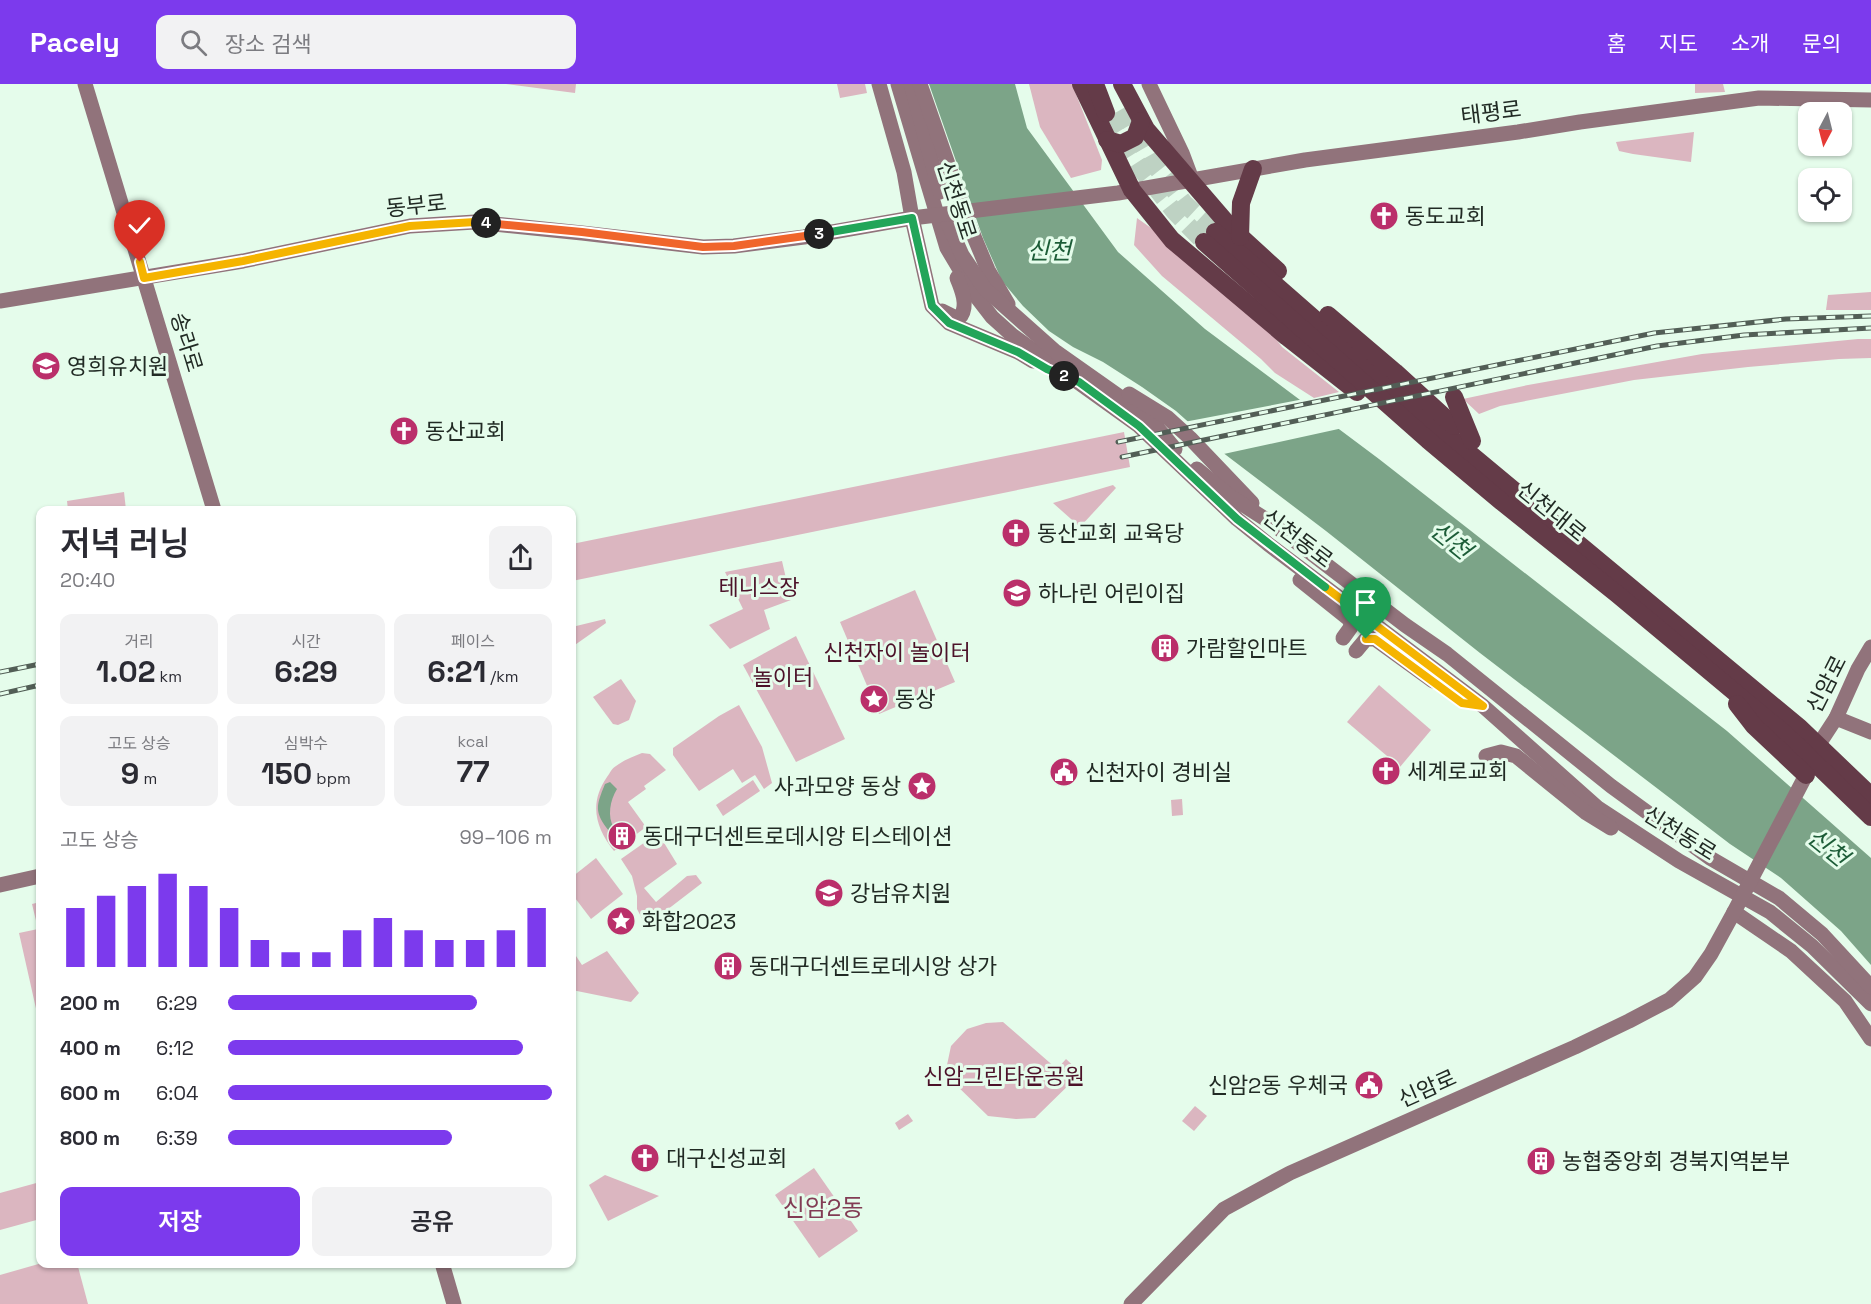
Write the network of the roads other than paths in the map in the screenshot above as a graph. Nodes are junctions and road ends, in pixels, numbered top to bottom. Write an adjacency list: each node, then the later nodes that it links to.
1 (85, 84): 21 (main road, 송라로)
2 (879, 84): 17 (main road, 신천동로)
3 (898, 84): 19 (main road, 신천동로)
4 (910, 84): 24 (main road, 신천동로)
5 (920, 84): 24 (main road)
6 (1081, 84): 13 (highway)
7 (1095, 84): 8 (highway)
8 (1111, 84)
9 (1122, 84): 12 (highway)
10 (1149, 84): 15 (main road)
11 (1871, 100): 14 (main road, 태평로)
12 (1141, 121): 13 (highway); 15 (highway)
13 (1107, 140): 16 (highway)
14 (1253, 169): 15 (main road, 태평로); 18 (highway)
15 (1190, 180): 16 (main road, 태평로); 18 (highway)
16 (1125, 192): 17 (main road, 동부로); 20 (highway)
17 (912, 218): 21 (main road, 동부로); 23 (main road, 신천동로)
18 (1222, 234): 20 (highway); 27 (highway); 28 (highway, 신천대로); 29 (highway, 신천대로)
19 (947, 248): 23 (main road); 25 (main road, 신천동로)
20 (1196, 259): 29 (highway)
21 (144, 278): 22 (main road, 동부로); 31 (main road, 송라로)
22 (0, 301)
23 (932, 306): 25 (main road)
24 (1016, 316): 32 (main road, 신천동로)
25 (1079, 382): 33 (main road, 신천동로)
26 (1454, 397): 27 (highway)
27 (1472, 441): 28 (highway)
28 (1490, 471): 30 (highway, 신천대로)
29 (1469, 474): 30 (highway, 신천대로)
30 (1508, 496): 43 (highway, 신천대로); 44 (highway, 신천대로)
31 (213, 506)
32 (1276, 526): 33 (main road); 49 (main road, 신천동로)
33 (1268, 544): 34 (main road); 38 (main road, 신천동로)
34 (1342, 638)
35 (1871, 647): 39 (main road, 신암로)
36 (1356, 651): 38 (main road)
37 (1708, 676): 42 (highway)
38 (1483, 706): 45 (main road, 신천동로)
39 (1836, 718): 40 (main road); 42 (main road, 신암로)
40 (1871, 732)
41 (1486, 756): 45 (main road)
42 (1806, 775): 48 (main road, 신암로)
43 (1871, 796)
44 (1871, 817)
45 (1679, 861): 50 (main road, 신천동로)
46 (36, 877): 47 (main road)
47 (0, 885)
48 (1734, 912): 51 (main road); 54 (main road, 신암로)
49 (1871, 987)
50 (1871, 1004)
51 (1871, 1039)
52 (443, 1268): 53 (main road)
53 (454, 1304)
54 (1131, 1304)

